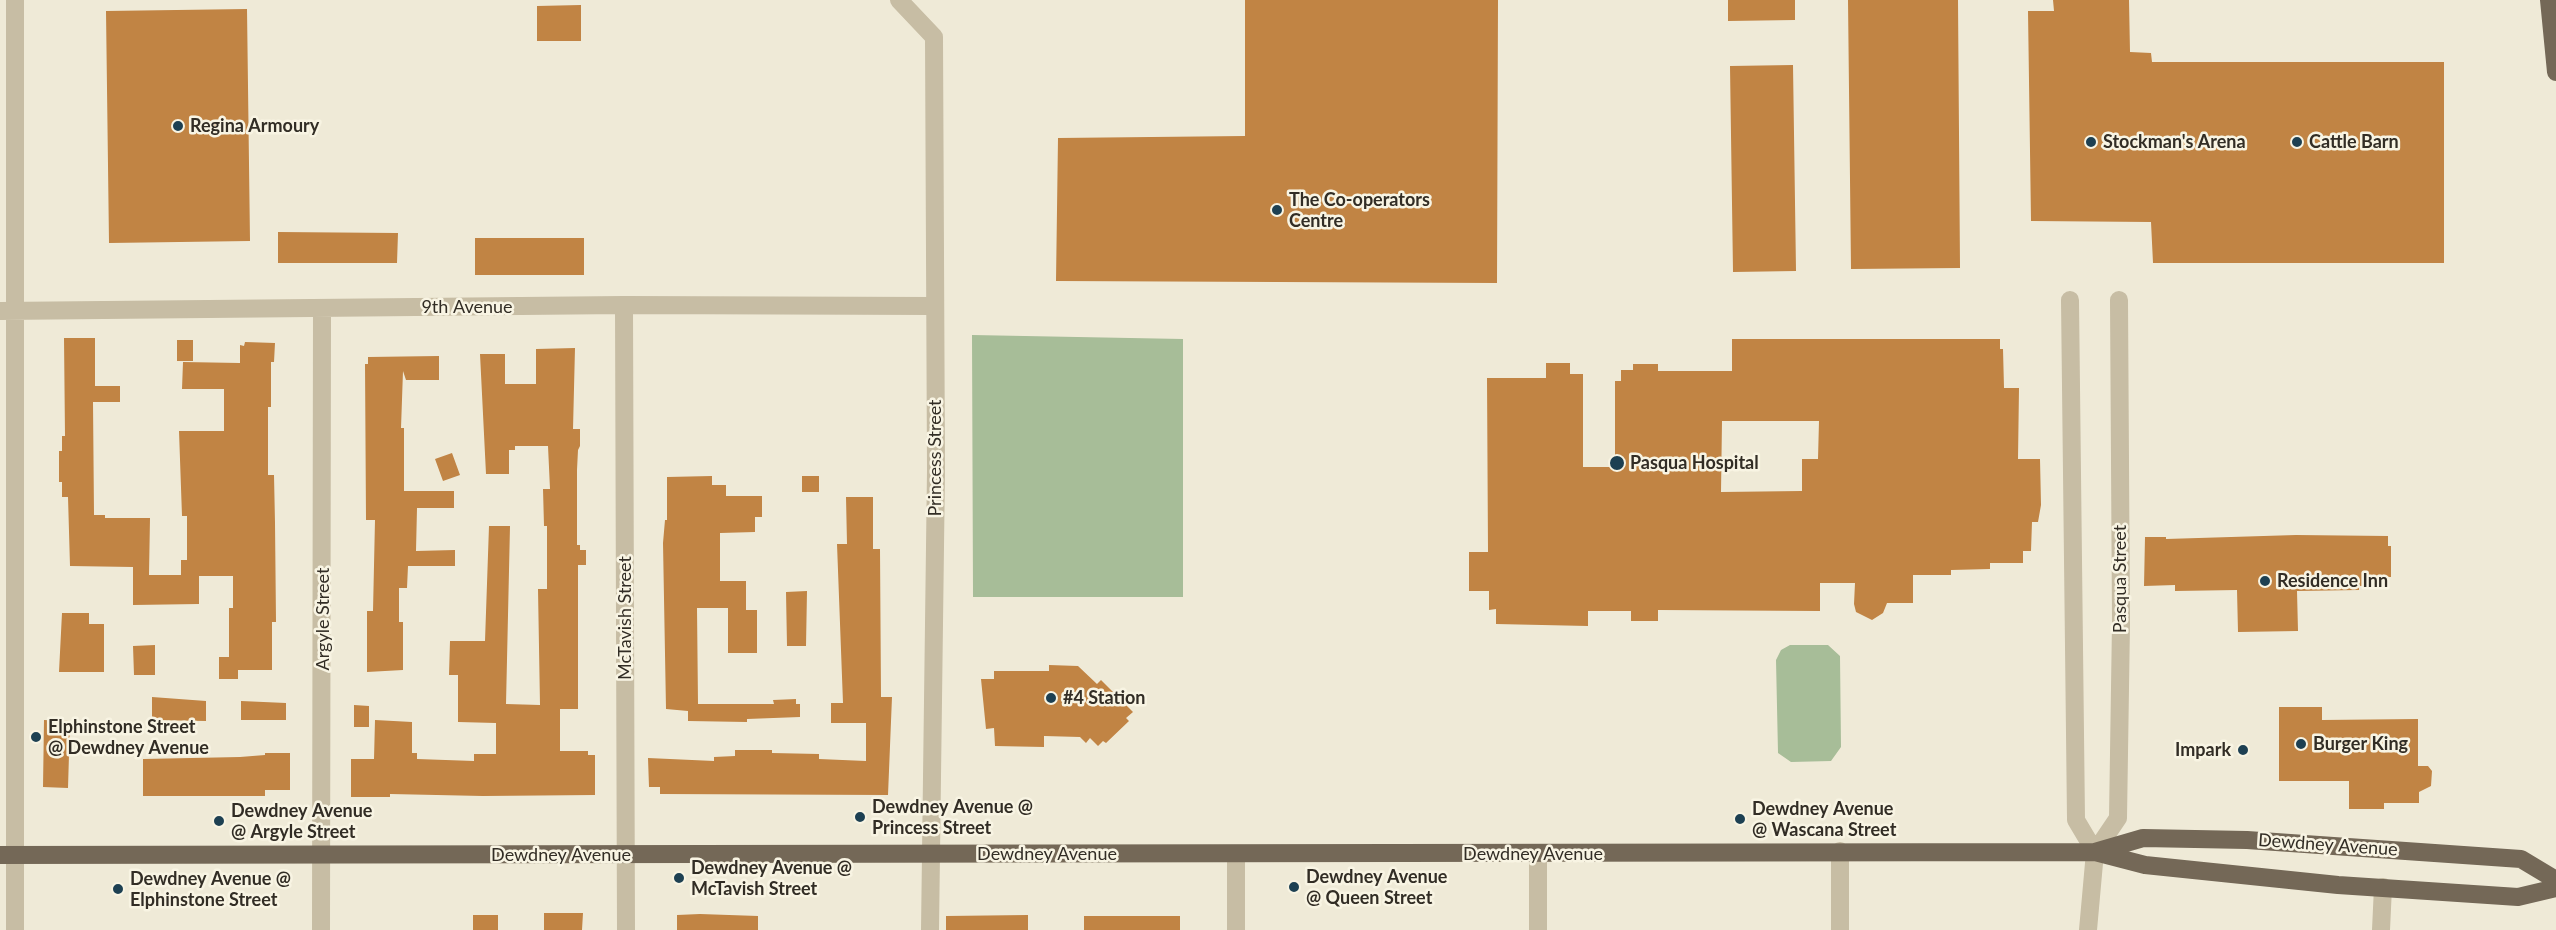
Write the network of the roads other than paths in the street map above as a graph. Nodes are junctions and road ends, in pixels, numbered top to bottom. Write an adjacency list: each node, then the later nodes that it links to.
1 (15, 0): 10 (street)
2 (898, 0): 8 (street, Princess Street)
3 (2549, 0): 4 (main road)
4 (2556, 72)
5 (2070, 300): 12 (street)
6 (2119, 300): 12 (street, Pasqua Street)
7 (624, 305): 8 (street, 9th Avenue); 9 (street, 9th Avenue); 18 (street, McTavish Street)
8 (935, 306): 13 (street, Princess Street)
9 (322, 308): 10 (street, 9th Avenue); 17 (street, Argyle Street)
10 (7, 310): 16 (street)
11 (1840, 851): 12 (main road, Dewdney Avenue); 15 (main road, Dewdney Avenue); 28 (street)
12 (2095, 852): 19 (main road, Dewdney Avenue); 20 (main road, Dewdney Avenue); 29 (street, Pasqua Street)
13 (932, 854): 14 (main road, Dewdney Avenue); 18 (main road, Dewdney Avenue); 25 (street, Princess Street)
14 (1236, 854): 15 (main road, Dewdney Avenue); 26 (street)
15 (1538, 854): 27 (street)
16 (8, 855): 17 (main road, Dewdney Avenue); 22 (street)
17 (321, 855): 18 (main road, Dewdney Avenue); 23 (street, Argyle Street)
18 (627, 855): 24 (street, McTavish Street)
19 (2556, 880)
20 (2384, 887): 21 (main road, Dewdney Avenue); 30 (street)
21 (2556, 888)
22 (15, 930)
23 (321, 930)
24 (626, 930)
25 (930, 930)
26 (1236, 930)
27 (1538, 930)
28 (1840, 930)
29 (2088, 930)
30 (2381, 930)

